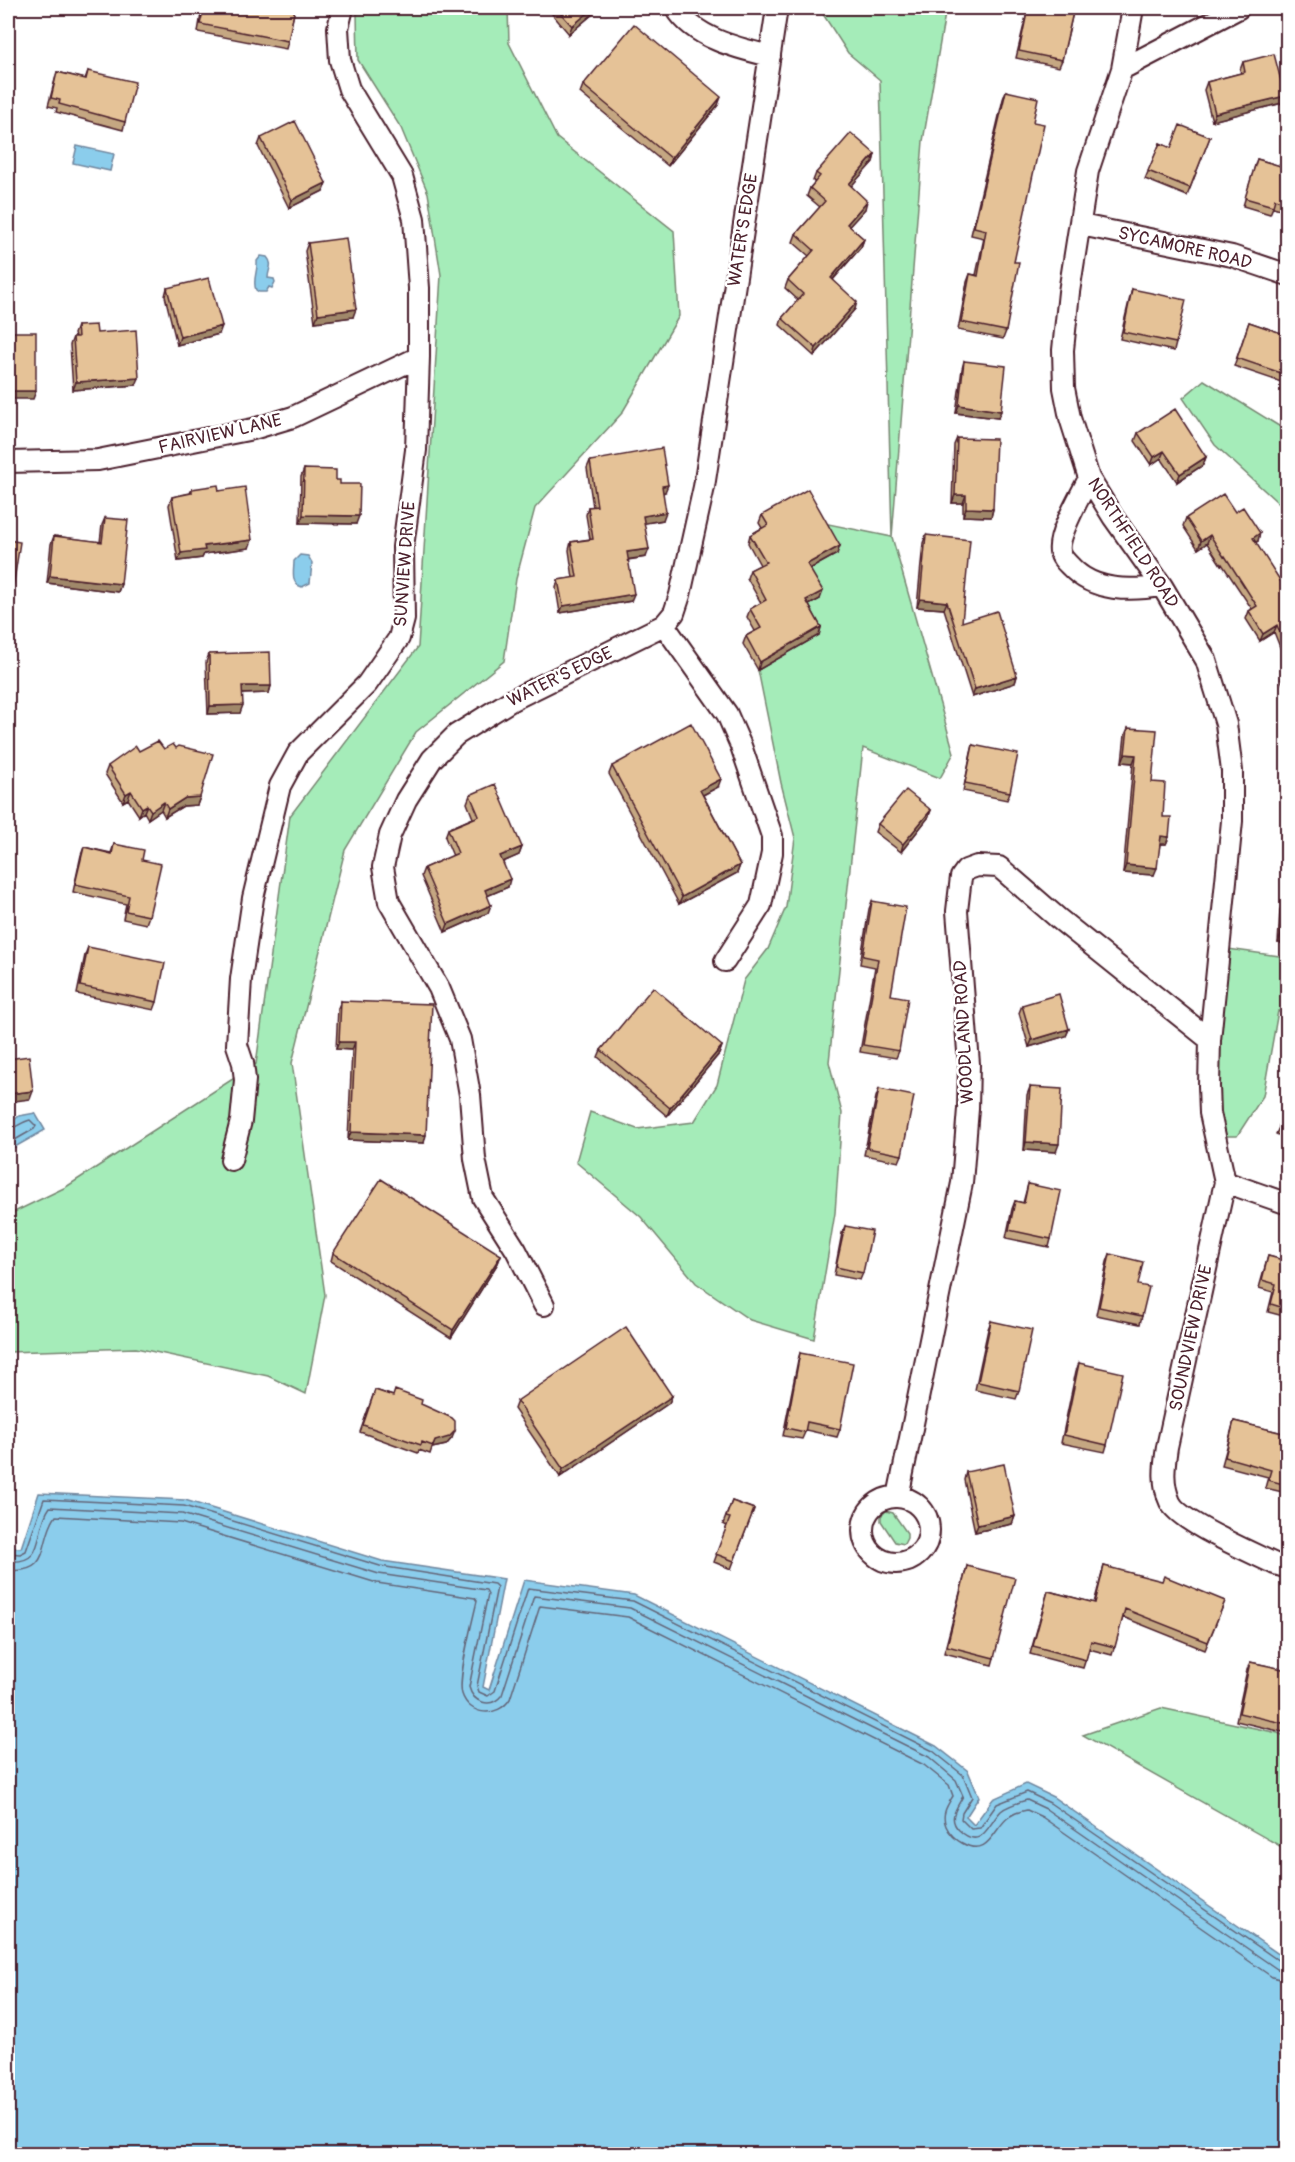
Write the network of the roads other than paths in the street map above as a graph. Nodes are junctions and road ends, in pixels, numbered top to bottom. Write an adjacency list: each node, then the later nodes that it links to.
1 (343, 8): 10 (street, SUNVIEW DRIVE)
2 (676, 8): 6 (street)
3 (777, 8): 6 (street, WATER'S EDGE)
4 (1133, 8): 7 (street, NORTHFIELD ROAD)
5 (1239, 8): 7 (street)
6 (770, 56): 14 (street, WATER'S EDGE)
7 (1122, 69): 8 (street, NORTHFIELD ROAD)
8 (1081, 225): 9 (street, SYCAMORE ROAD); 12 (street, NORTHFIELD ROAD)
9 (1287, 275)
10 (419, 357): 11 (street, FAIRVIEW LANE); 17 (street, SUNVIEW DRIVE)
11 (8, 462)
12 (1089, 478): 13 (street, NORTHFIELD ROAD); 13 (street)
13 (1162, 586): 16 (street, NORTHFIELD ROAD)
14 (664, 626): 15 (street); 20 (street, WATER'S EDGE)
15 (725, 961)
16 (1210, 1040): 18 (street, SOUNDVIEW DRIVE); 21 (street, WOODLAND ROAD)
17 (231, 1160)
18 (1225, 1182): 19 (street); 22 (street, SOUNDVIEW DRIVE)
19 (1287, 1204)
20 (544, 1305)
21 (898, 1497)
22 (1287, 1568)

